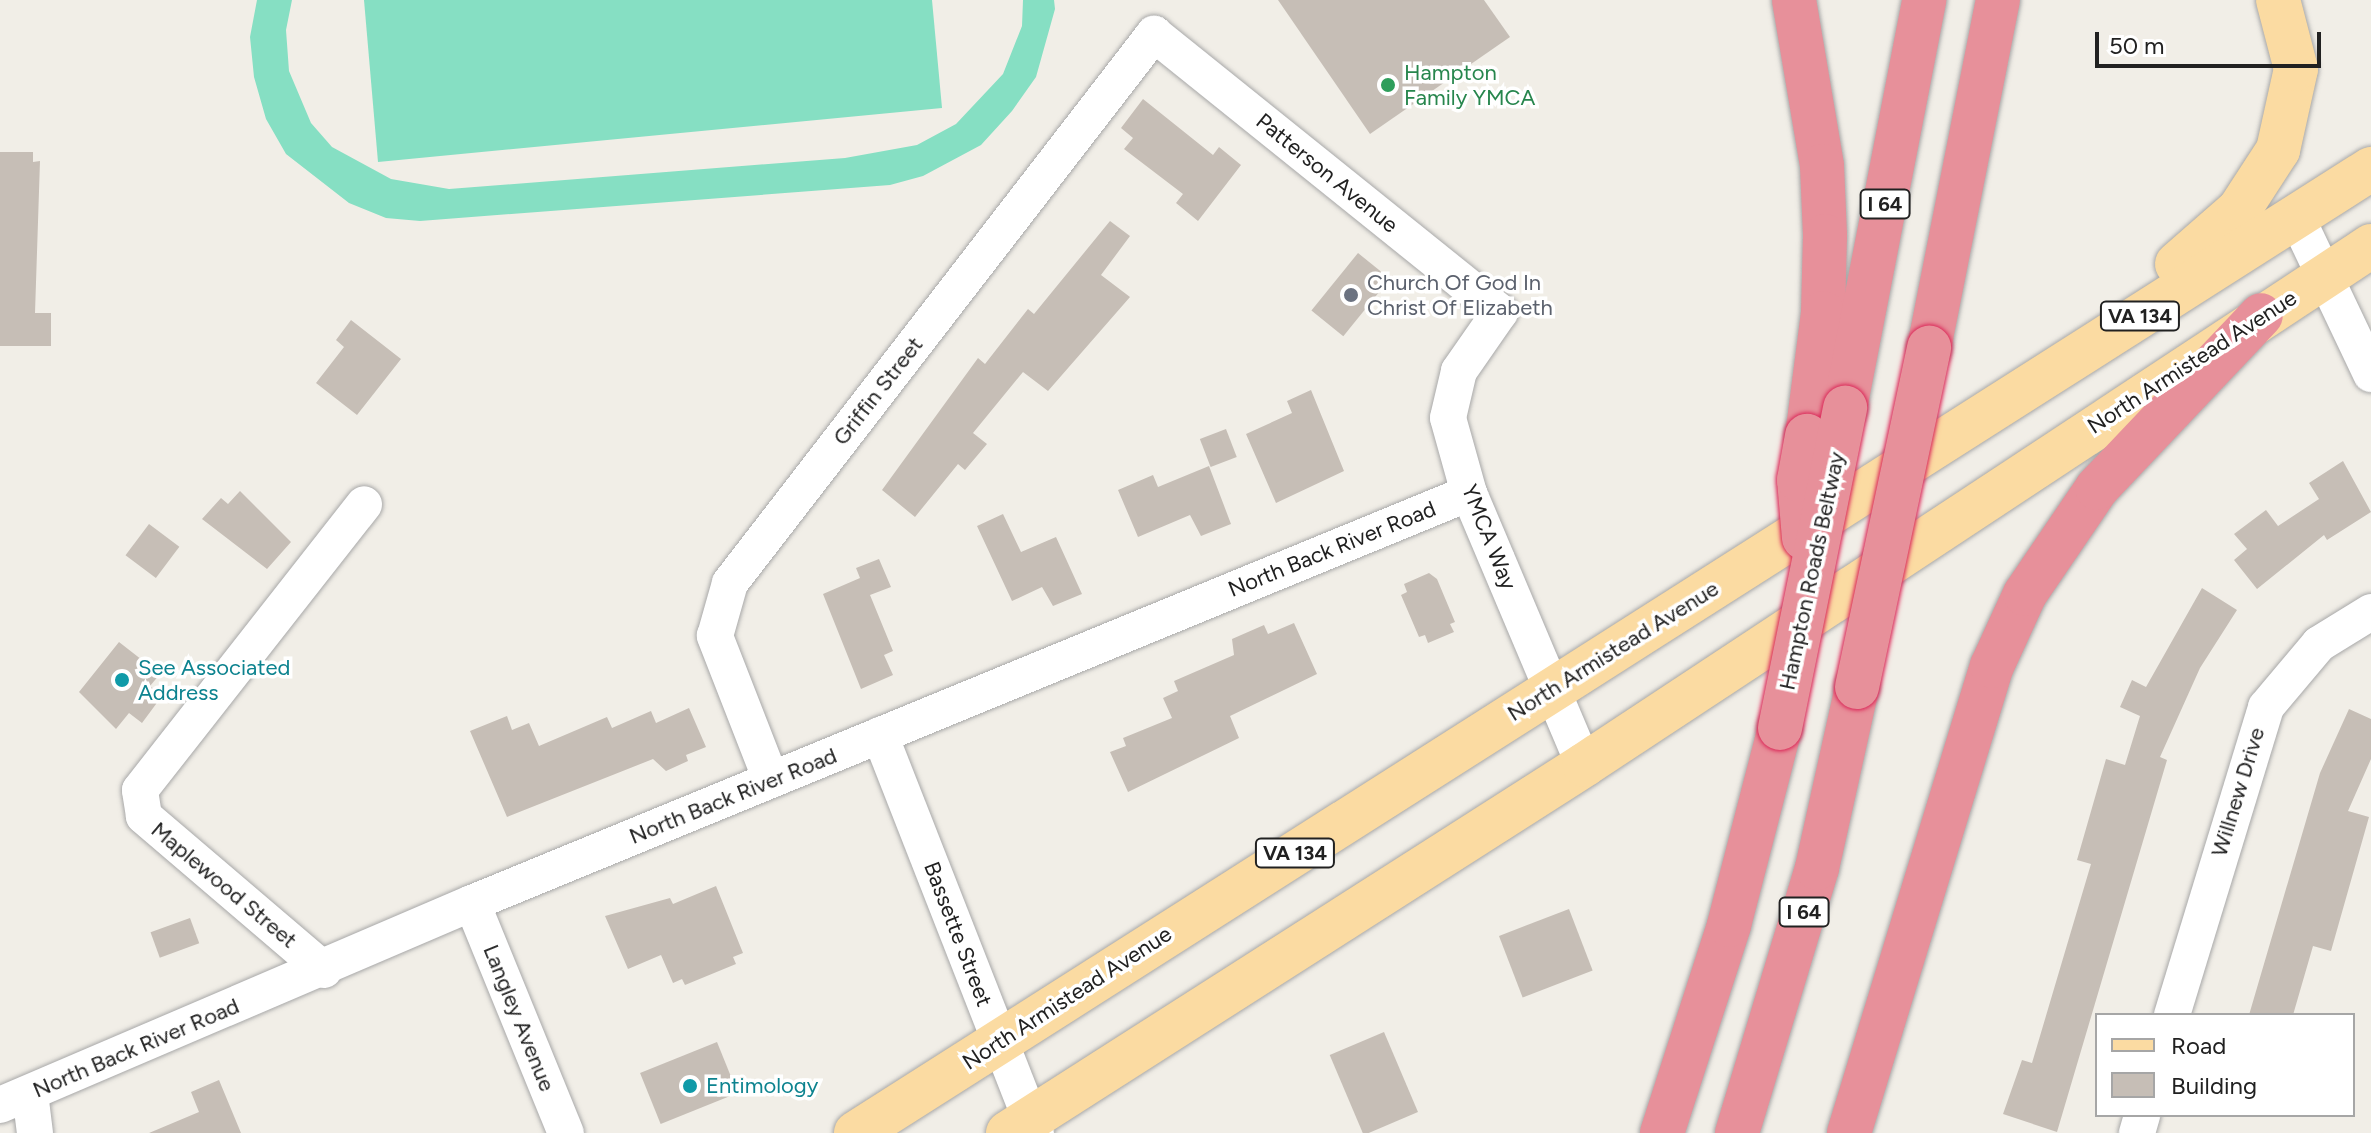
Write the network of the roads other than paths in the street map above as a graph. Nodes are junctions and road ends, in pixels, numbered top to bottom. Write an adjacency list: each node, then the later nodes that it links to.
1 (1794, 0): 18 (highway, bridge)
2 (1924, 0): 18 (highway, Hampton Roads Beltway / I 64, bridge)
3 (1998, 0): 7 (highway, I 64)
4 (2009, 0): 7 (highway)
5 (2278, 0): 14 (main road)
6 (1154, 34): 12 (street, Patterson Avenue); 23 (street, Griffin Street)
7 (1986, 60): 34 (highway, I 64, bridge)
8 (2371, 169): 9 (main road, North Armistead Avenue / VA 134)
9 (2296, 216): 11 (street); 14 (main road, North Armistead Avenue / VA 134)
10 (2371, 246): 11 (main road, North Armistead Avenue / VA 134)
11 (2324, 275): 13 (main road, North Armistead Avenue / VA 134); 15 (street)
12 (1500, 312): 16 (street, YMCA Way)
13 (2261, 315): 22 (main road, North Armistead Avenue / VA 134); 35 (highway)
14 (2089, 348): 20 (main road, North Armistead Avenue / VA 134)
15 (2371, 374)
16 (1469, 493): 20 (street, YMCA Way); 21 (street, North Back River Road)
17 (364, 504): 25 (street, Maplewood Street)
18 (1808, 592): 33 (highway, Hampton Roads Beltway / I 64, bridge)
19 (2371, 612): 26 (street, Willnew Drive)
20 (1552, 689): 22 (street, YMCA Way); 27 (main road, North Armistead Avenue / VA 134)
21 (880, 735): 23 (street, North Back River Road); 27 (street, Bassette Street)
22 (1584, 765): 29 (main road, North Armistead Avenue / VA 134)
23 (771, 780): 24 (street, North Back River Road)
24 (472, 903): 25 (street, North Back River Road); 31 (street, Langley Avenue)
25 (324, 970): 28 (street, North Back River Road)
26 (2173, 1013)
27 (1000, 1041): 29 (street, Bassette Street); 32 (main road, North Armistead Avenue / VA 134)
28 (15, 1099): 30 (street)
29 (1025, 1128)
30 (35, 1133)
31 (566, 1133)
32 (856, 1133)
33 (1662, 1133)
34 (1737, 1133)
35 (1849, 1133)

